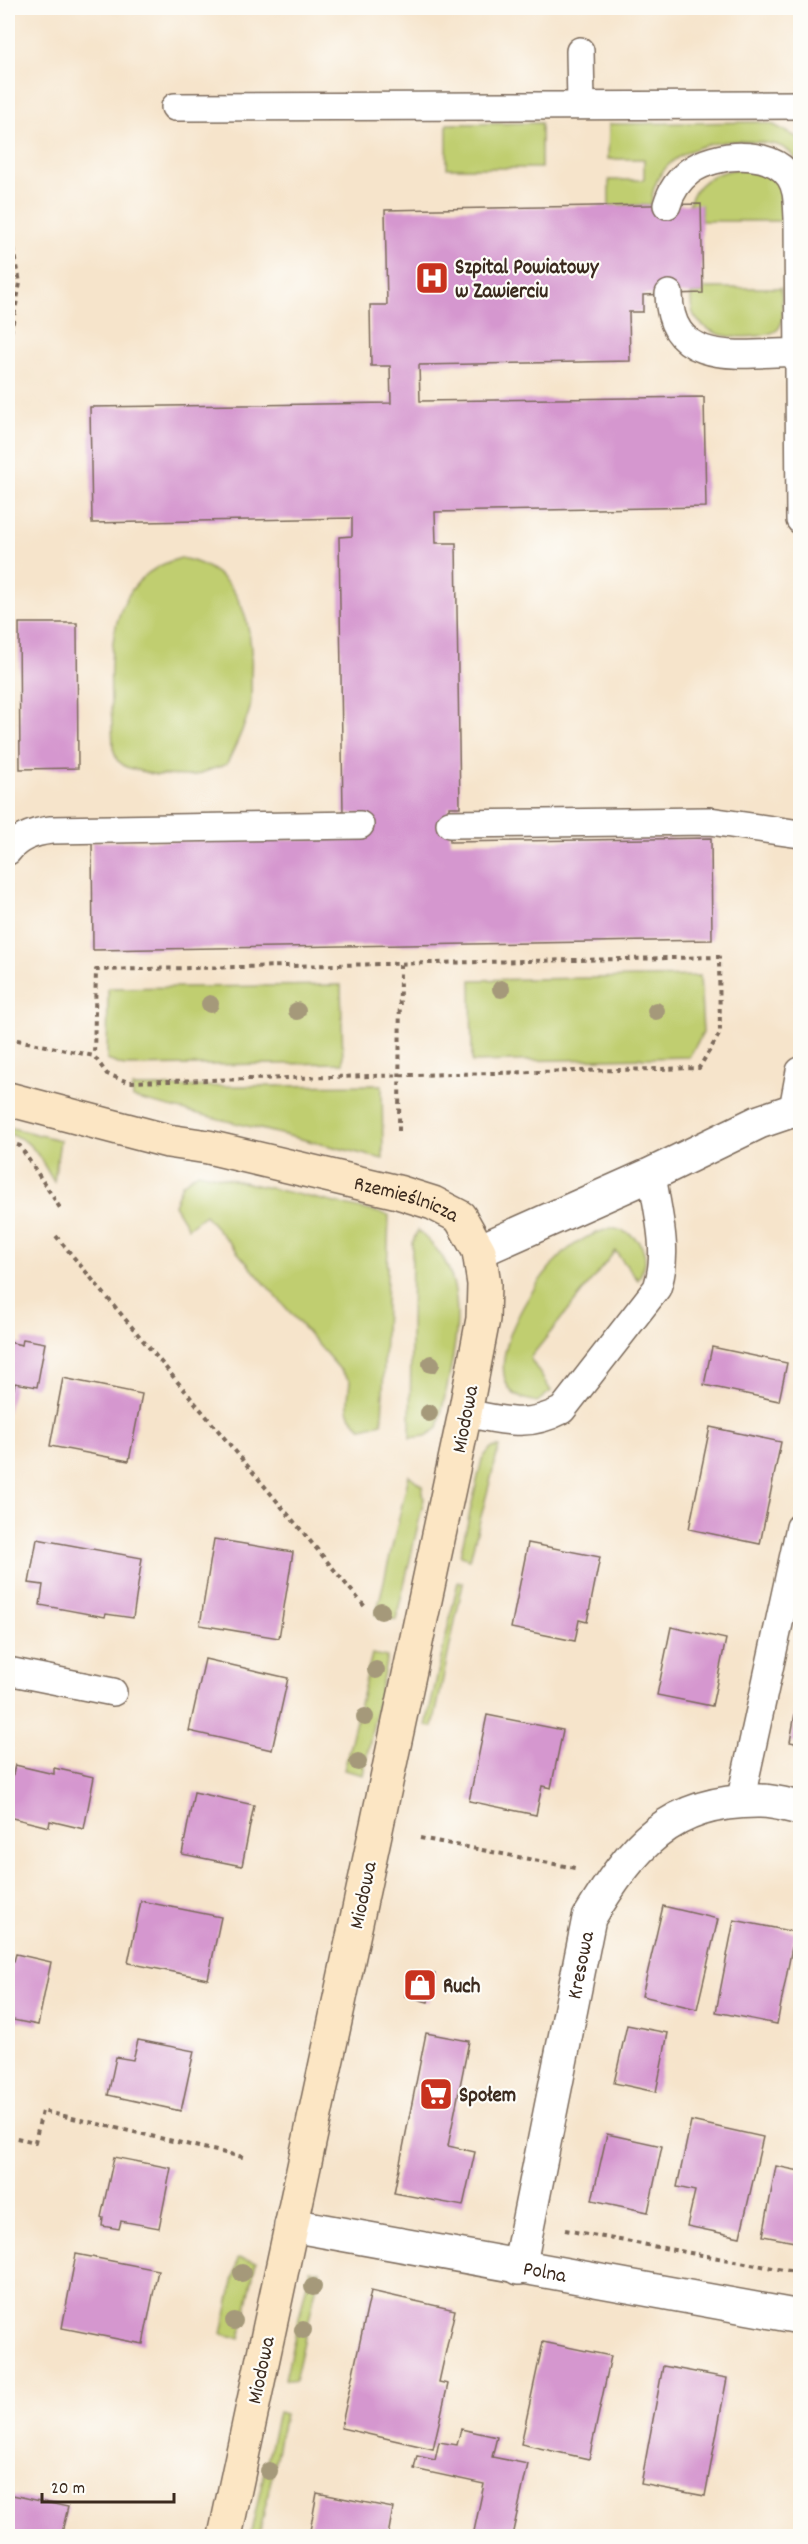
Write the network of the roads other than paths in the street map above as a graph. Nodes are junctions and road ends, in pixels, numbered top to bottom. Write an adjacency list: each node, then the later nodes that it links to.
1 (580, 51): 2 (lane)
2 (581, 105): 3 (lane); 4 (lane)
3 (801, 105)
4 (175, 107)
5 (667, 205): 6 (lane)
6 (799, 218): 8 (lane)
7 (669, 294): 8 (lane)
8 (799, 352): 9 (lane)
9 (801, 520)
10 (360, 825): 13 (lane)
11 (450, 825): 12 (lane)
12 (801, 834)
13 (8, 851)
14 (801, 1071): 16 (lane)
15 (8, 1099): 18 (street, Rzemieślnicza)
16 (797, 1108): 17 (street)
17 (652, 1174): 18 (street); 19 (lane)
18 (479, 1251): 19 (street, Miodowa)
19 (465, 1413): 25 (street, Miodowa)
20 (801, 1527): 23 (lane)
21 (8, 1671): 22 (lane)
22 (113, 1692)
23 (740, 1802): 24 (street, Kresowa); 26 (street, Kresowa)
24 (801, 1808)
25 (291, 2225): 26 (street, Polna); 28 (street, Miodowa)
26 (519, 2268): 27 (street, Polna)
27 (801, 2317)
28 (225, 2536)

